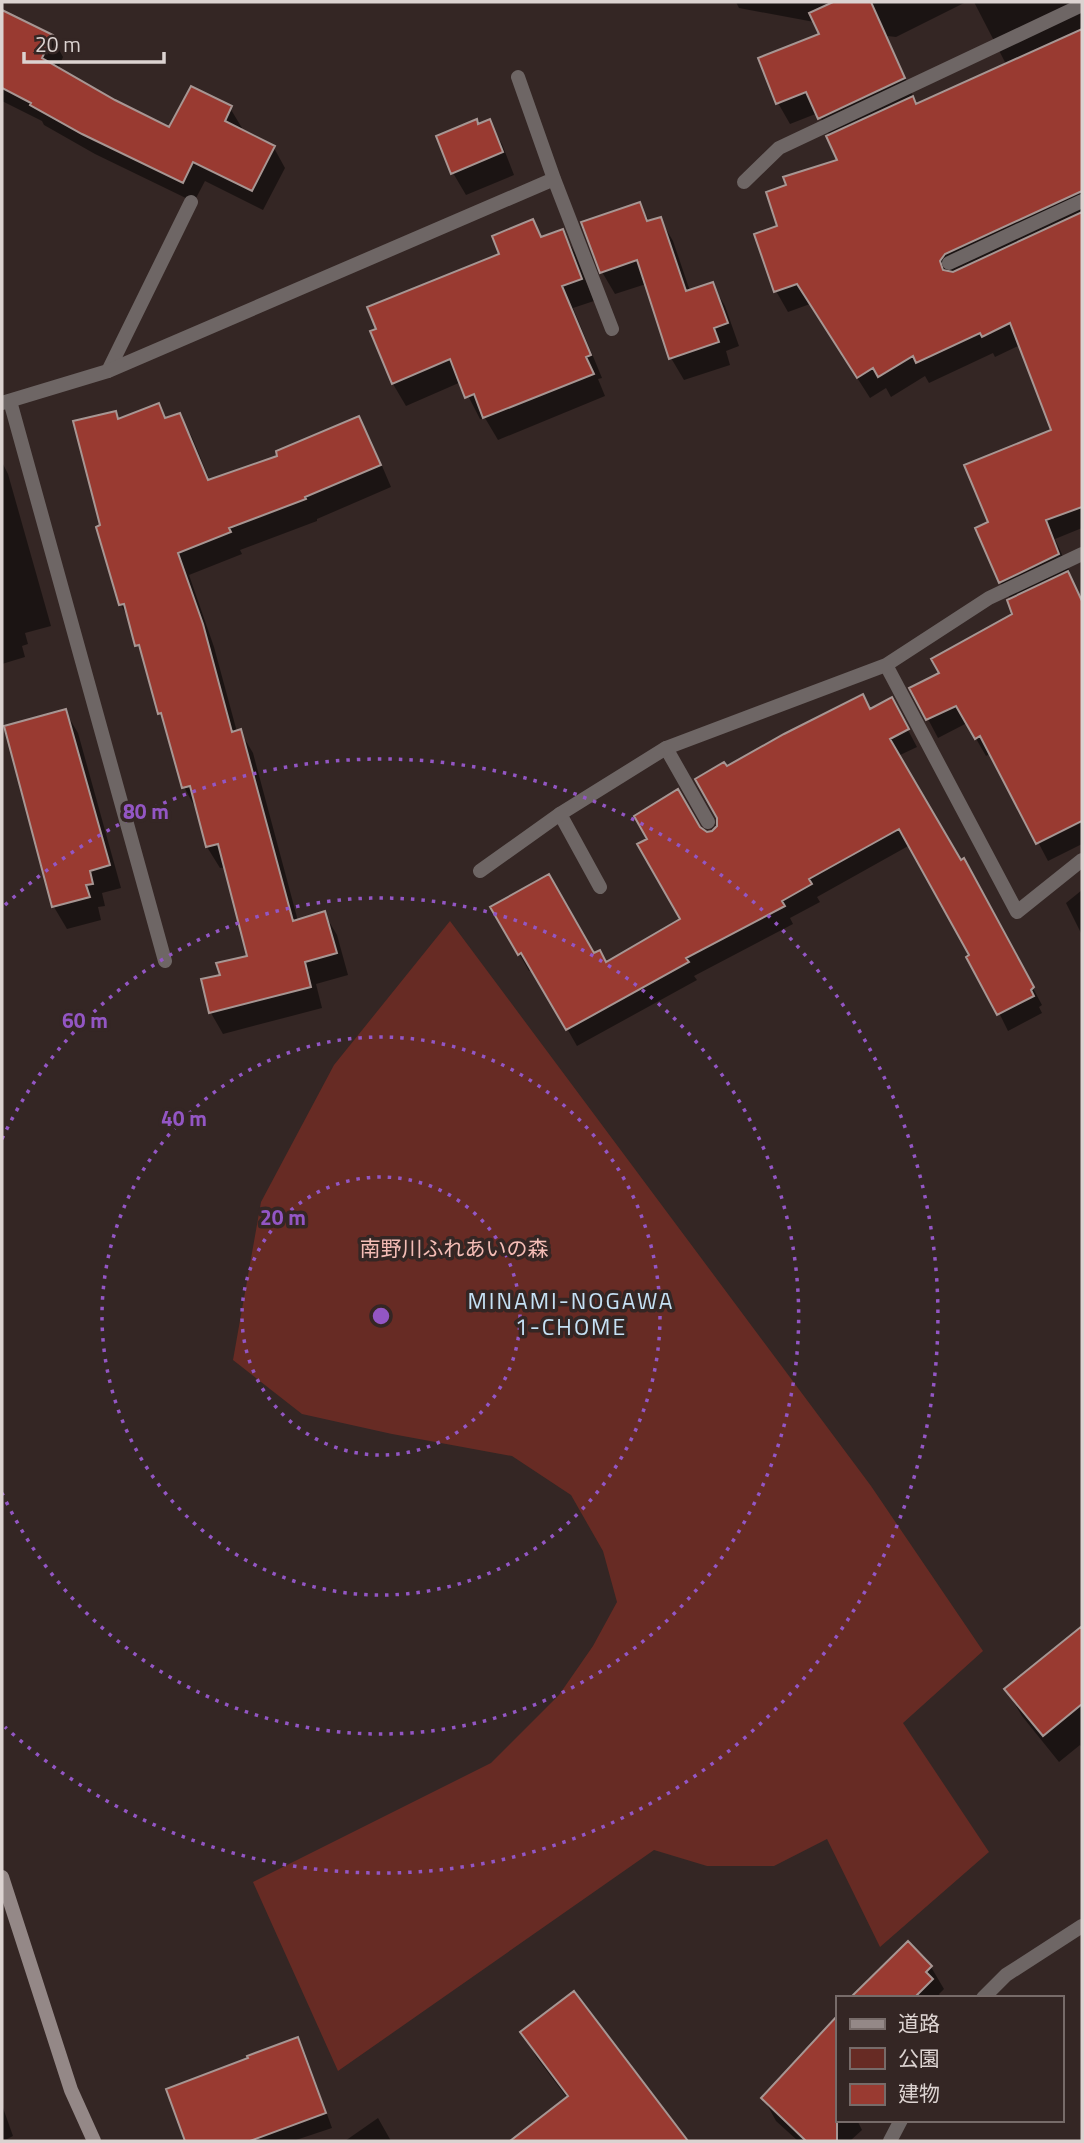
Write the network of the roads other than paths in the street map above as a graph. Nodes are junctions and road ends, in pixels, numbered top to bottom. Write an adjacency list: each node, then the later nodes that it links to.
1 (1082, 5): 4 (street)
2 (517, 77): 3 (street)
3 (554, 179): 8 (street); 9 (street)
4 (744, 182)
5 (1082, 201): 7 (street)
6 (191, 202): 9 (street)
7 (949, 263)
8 (612, 329)
9 (108, 370): 10 (street)
10 (6, 402): 19 (street)
11 (1082, 554): 12 (street)
12 (886, 665): 13 (street); 16 (street)
13 (666, 748): 14 (street); 15 (street)
14 (561, 814): 17 (street); 18 (street)
15 (708, 822)
16 (1082, 860)
17 (480, 871)
18 (600, 887)
19 (165, 961)
20 (2, 1877): 24 (street)
21 (1082, 1926): 22 (street)
22 (985, 1996)
23 (900, 2122): 25 (street)
24 (93, 2141)
25 (890, 2141)

